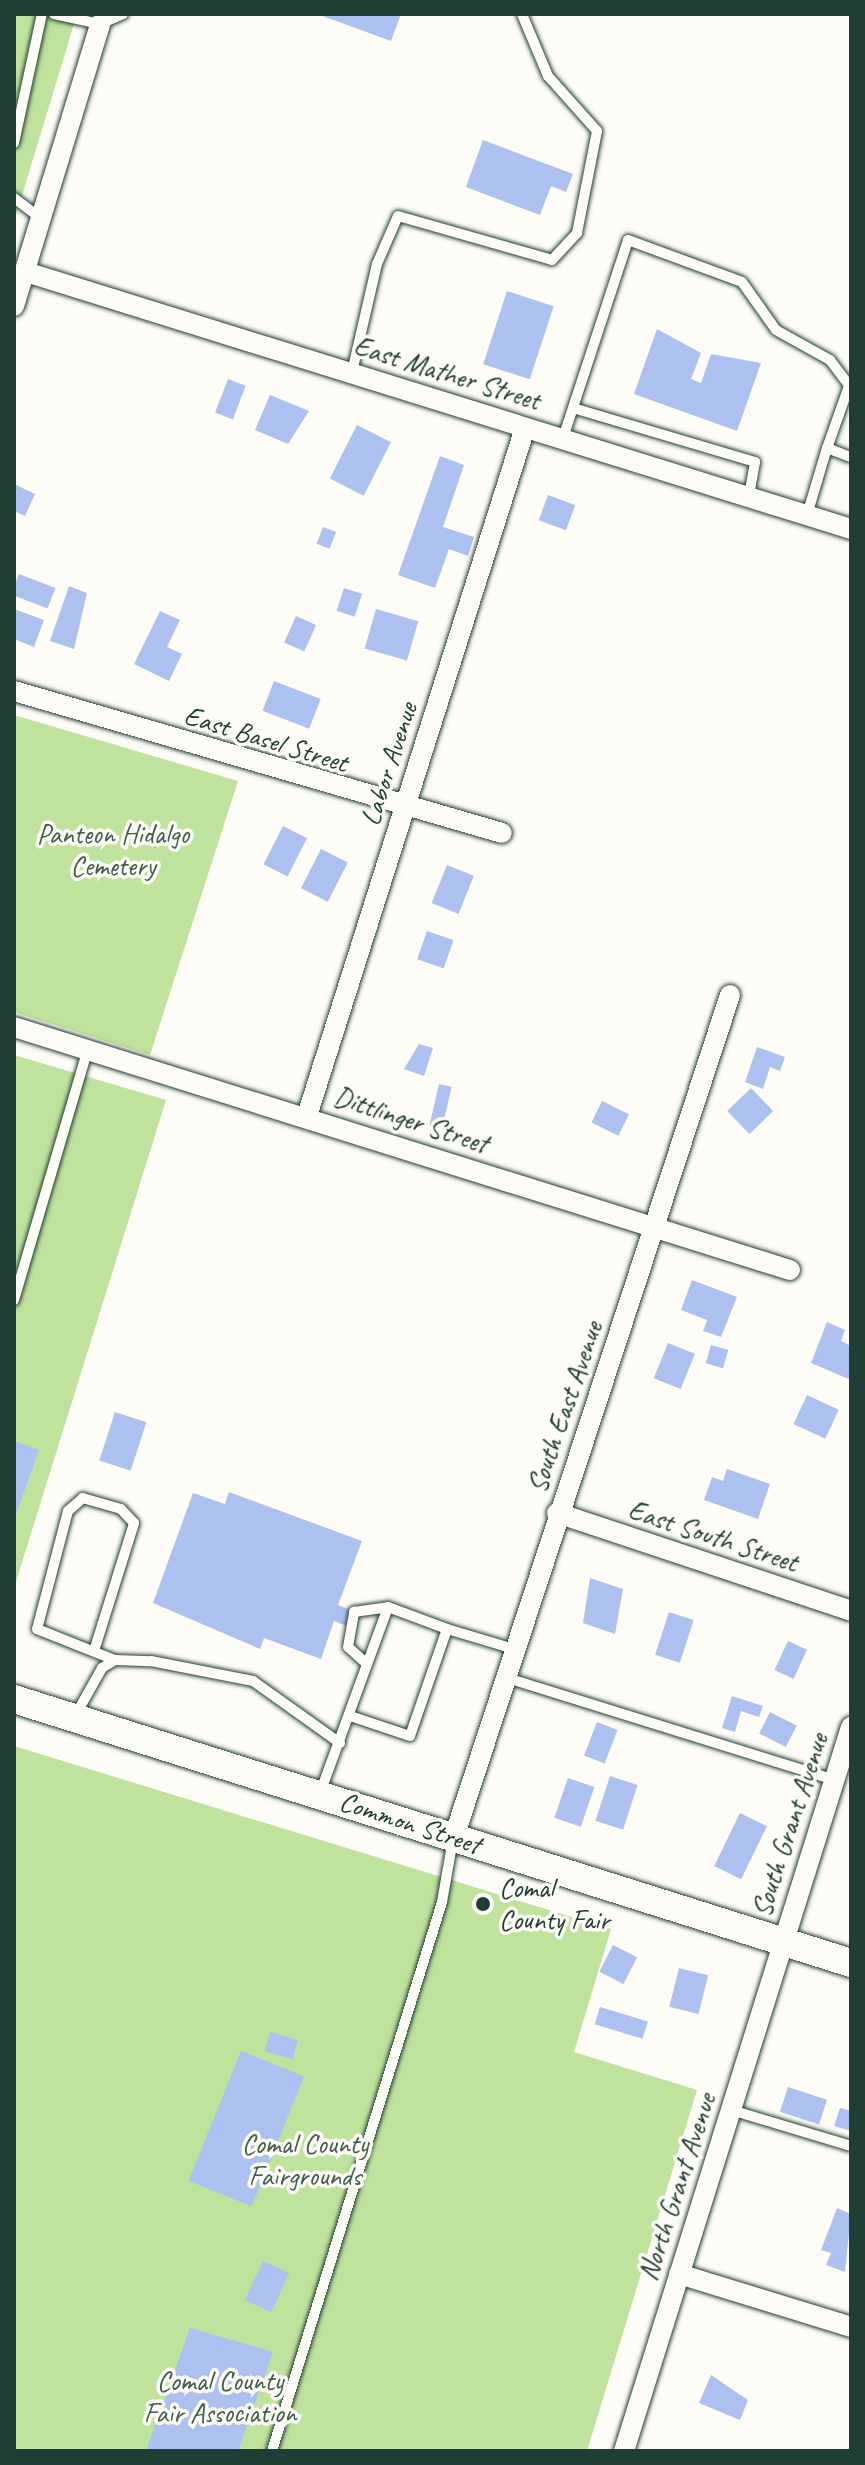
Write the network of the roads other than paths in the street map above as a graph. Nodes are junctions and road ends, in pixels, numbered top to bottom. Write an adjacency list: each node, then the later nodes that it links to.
1 (42, 14): 6 (lane)
2 (54, 14): 5 (lane)
3 (123, 14): 5 (lane)
4 (522, 14): 11 (lane)
5 (100, 24): 8 (street)
6 (14, 143)
7 (14, 198): 8 (lane)
8 (43, 219): 9 (street)
9 (20, 271): 10 (street); 11 (street, East Mather Street)
10 (14, 306)
11 (352, 372): 14 (street, East Mather Street)
12 (850, 387): 13 (lane); 16 (lane)
13 (573, 408): 15 (lane); 18 (lane)
14 (525, 428): 15 (street, East Mather Street); 22 (street, Labor Avenue)
15 (563, 438): 18 (street, East Mather Street)
16 (827, 448): 17 (lane); 19 (lane)
17 (851, 457)
18 (749, 497): 19 (street, East Mather Street)
19 (807, 515): 20 (street, East Mather Street)
20 (851, 529)
21 (14, 691): 22 (street, East Basel Street)
22 (404, 810): 23 (street, East Basel Street); 27 (street, Labor Avenue)
23 (502, 833)
24 (730, 995): 28 (street, South East Avenue)
25 (14, 1027): 26 (street, Dittlinger Street)
26 (88, 1049): 27 (street, Dittlinger Street); 30 (lane)
27 (307, 1116): 28 (street, Dittlinger Street)
28 (657, 1229): 29 (street, Dittlinger Street); 31 (street, South East Avenue)
29 (790, 1270)
30 (14, 1300)
31 (557, 1513): 33 (street, East South Street); 35 (street, South East Avenue)
32 (388, 1607): 34 (lane); 38 (lane); 38 (lane)
33 (851, 1611)
34 (447, 1629): 35 (lane); 41 (lane)
35 (514, 1649): 39 (street, South East Avenue)
36 (94, 1651): 36 (lane); 37 (lane)
37 (115, 1660): 42 (lane); 44 (lane)
38 (367, 1664): 41 (lane)
39 (504, 1677): 45 (lane); 47 (street, South East Avenue)
40 (14, 1699): 42 (main road, Common Street)
41 (350, 1716): 44 (lane)
42 (75, 1718): 46 (main road, Common Street)
43 (851, 1727): 45 (street, South Grant Avenue)
44 (340, 1743): 46 (lane)
45 (834, 1780): 48 (street, South Grant Avenue)
46 (320, 1795): 47 (main road, Common Street)
47 (454, 1837): 48 (main road, Common Street); 54 (lane)
48 (781, 1940): 49 (main road, Common Street); 50 (street, North Grant Avenue)
49 (851, 1963)
50 (731, 2110): 51 (lane); 52 (street, North Grant Avenue)
51 (851, 2146)
52 (679, 2274): 53 (street); 55 (street, North Grant Avenue)
53 (851, 2327)
54 (272, 2451)
55 (624, 2451)

